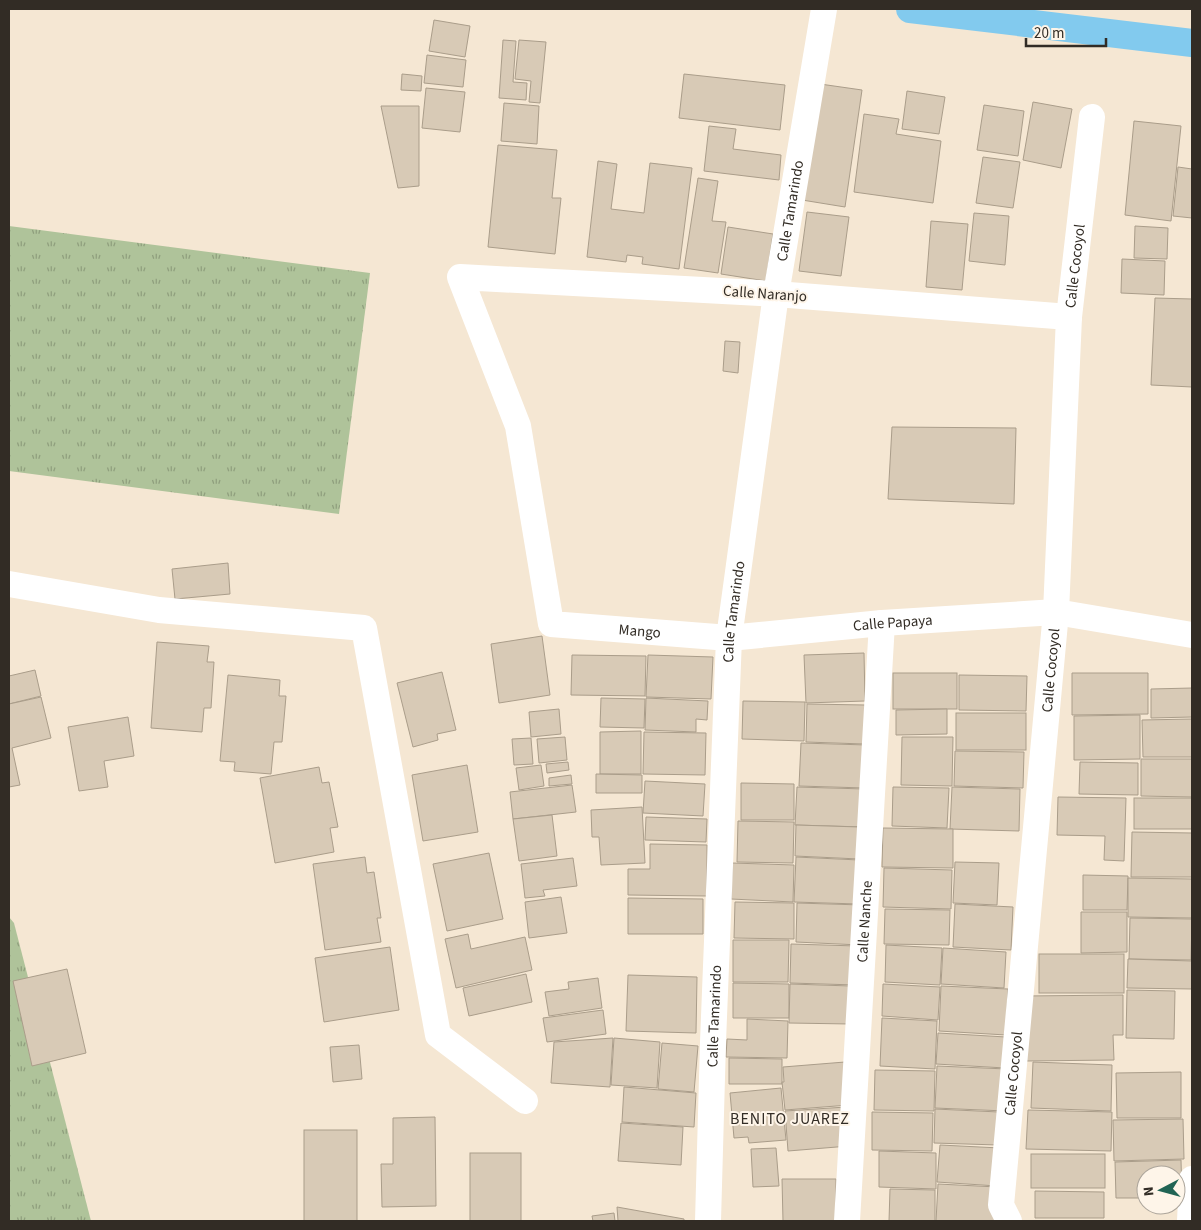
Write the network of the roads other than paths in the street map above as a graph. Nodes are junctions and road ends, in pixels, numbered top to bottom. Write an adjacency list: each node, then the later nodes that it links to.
1 (824, 9): 5 (street, Calle Tamarindo)
2 (920, 9): 3 (main road)
3 (1192, 43)
4 (1092, 117): 6 (street, Calle Cocoyol)
5 (776, 294): 6 (street, Calle Naranjo); 10 (street, Calle Naranjo); 12 (street, Calle Tamarindo)
6 (1069, 317): 8 (street, Calle Cocoyol)
7 (9, 584): 13 (street)
8 (1056, 612): 9 (street, Calle Papaya); 11 (street, Calle Papaya); 18 (street, Calle Cocoyol)
9 (882, 623): 12 (street, Calle Papaya); 17 (street, Calle Nanche)
10 (550, 624): 12 (street, Mango)
11 (1192, 635)
12 (729, 638): 16 (street, Calle Tamarindo)
13 (524, 1101)
14 (1192, 1179): 15 (street)
15 (1191, 1220)
16 (708, 1221)
17 (847, 1221)
18 (1009, 1221)

